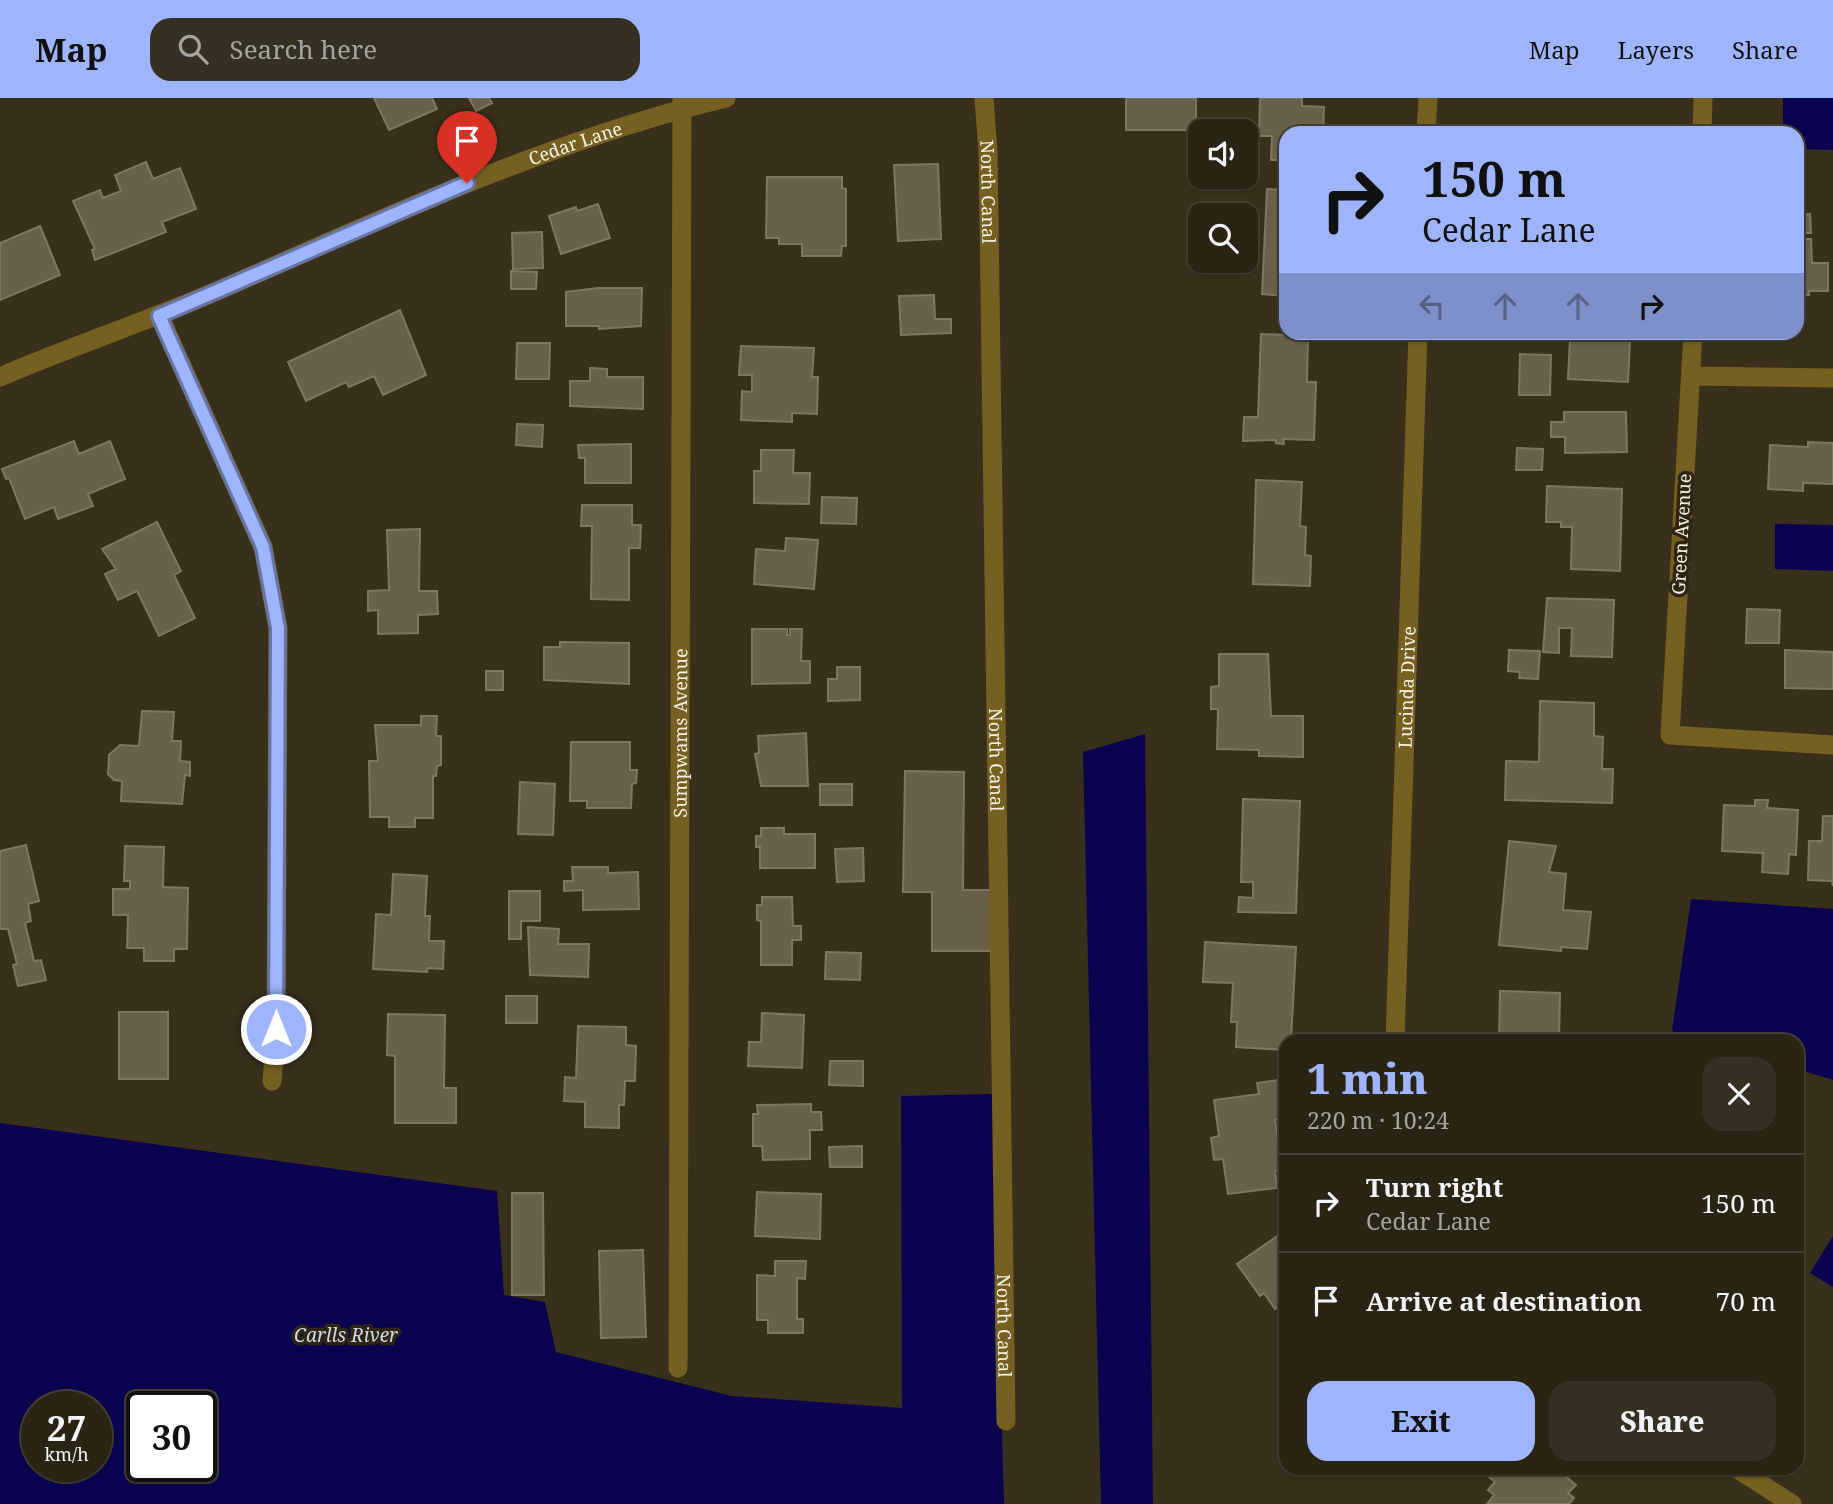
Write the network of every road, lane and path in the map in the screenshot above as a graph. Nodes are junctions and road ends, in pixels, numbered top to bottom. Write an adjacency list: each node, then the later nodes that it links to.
1 (726, 98): 5 (street, Cedar Lane)
2 (984, 98): 18 (street, North Canal)
3 (1428, 98): 6 (street)
4 (1703, 98): 7 (street)
5 (682, 103): 8 (street, Cedar Lane); 17 (street, Sumpwams Avenue)
6 (1426, 126)
7 (1702, 126)
8 (159, 316): 12 (street, Cedar Lane); 16 (street)
9 (1418, 340): 15 (street, Lucinda Drive)
10 (1692, 340): 11 (street, Green Avenue)
11 (1690, 376): 13 (street); 14 (street, Green Avenue)
12 (0, 377)
13 (1833, 378)
14 (1833, 745)
15 (1395, 1034)
16 (272, 1081)
17 (678, 1368)
18 (1006, 1421)
19 (1747, 1475): 20 (street)
20 (1792, 1504)

